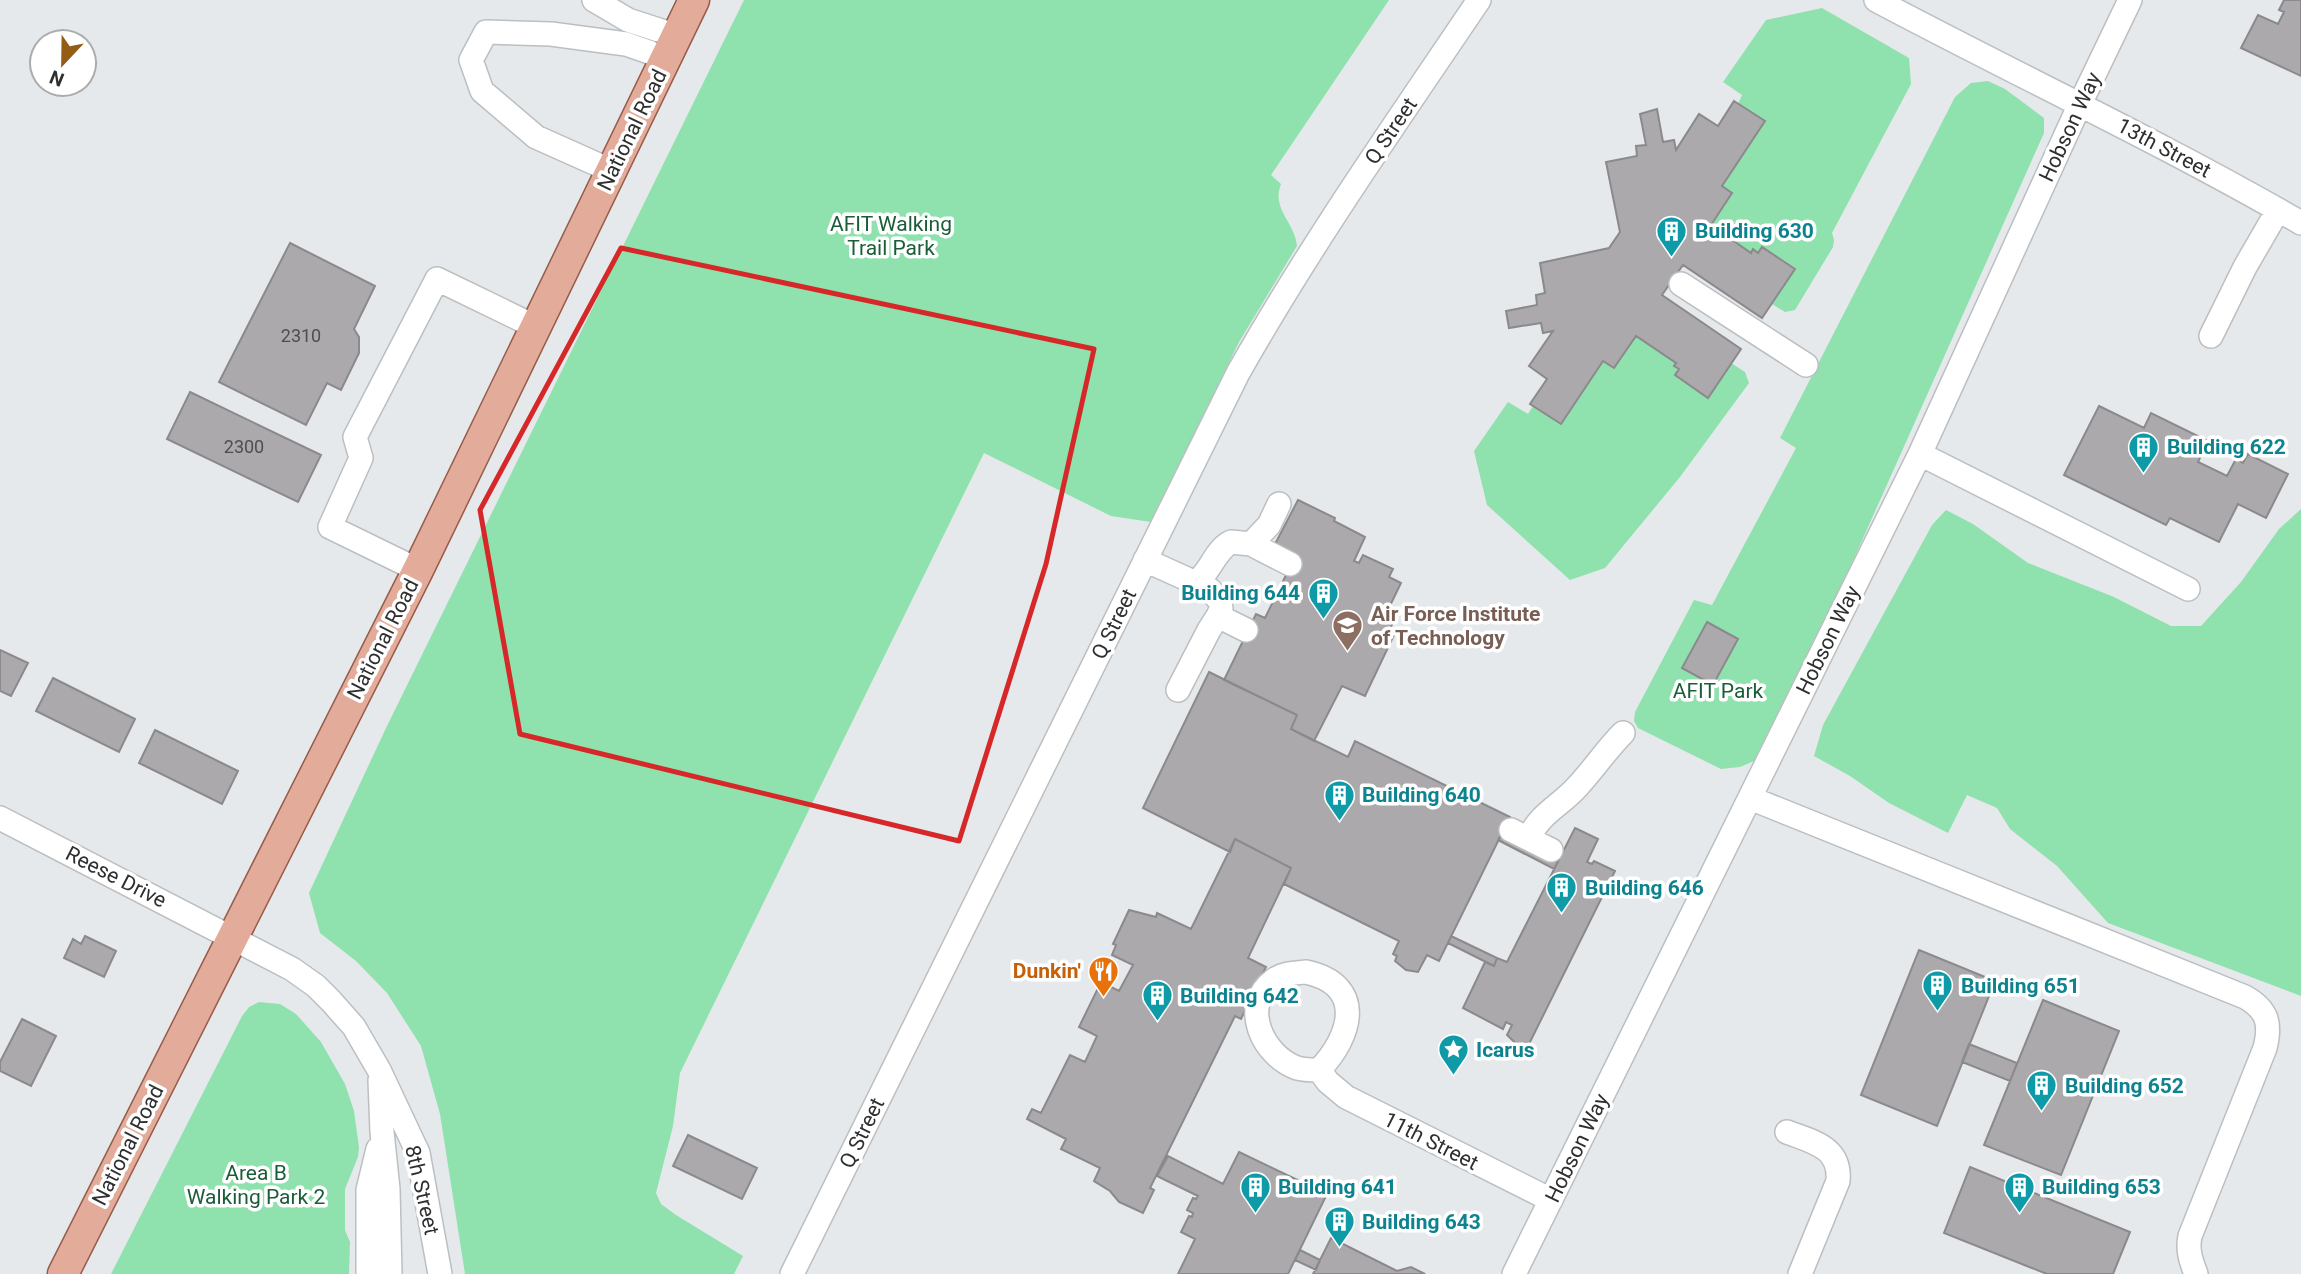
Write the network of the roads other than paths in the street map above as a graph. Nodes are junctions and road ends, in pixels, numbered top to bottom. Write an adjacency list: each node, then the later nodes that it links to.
1 (594, 0): 6 (street)
2 (694, 0): 7 (main road, National Road)
3 (1479, 0): 19 (street, Q Street)
4 (1876, 0): 8 (street, 13th Street)
5 (2130, 0): 8 (street, Hobson Way)
6 (632, 10): 7 (street)
7 (672, 47): 9 (main road, National Road); 9 (street)
8 (2080, 104): 10 (street, 13th Street); 16 (street, Hobson Way)
9 (612, 171): 13 (main road, National Road)
10 (2278, 210): 11 (street, 13th Street); 14 (street)
11 (2301, 223)
12 (1681, 284): 15 (street)
13 (536, 327): 21 (main road, National Road); 21 (street)
14 (2211, 336)
15 (1806, 365)
16 (1920, 454): 23 (street); 28 (street, Hobson Way)
17 (1280, 515): 18 (street)
18 (1251, 544): 20 (street); 22 (street)
19 (1145, 560): 22 (street); 43 (street, Q Street)
20 (1290, 564)
21 (418, 570): 31 (main road, National Road)
22 (1195, 583): 24 (street)
23 (2188, 589)
24 (1218, 616): 25 (street); 26 (street)
25 (1246, 630)
26 (1178, 690)
27 (1623, 733): 30 (street)
28 (1750, 797): 36 (street, Hobson Way); 46 (street)
29 (0, 818): 31 (street, Reese Drive)
30 (1551, 850)
31 (232, 937): 32 (street, 8th Street); 37 (main road, National Road)
32 (379, 1070): 34 (street, 8th Street); 42 (street, 8th Street)
33 (1319, 1070): 33 (street); 36 (street, 11th Street)
34 (382, 1132): 38 (street); 39 (street); 40 (street); 41 (street)
35 (1787, 1132): 45 (street)
36 (1551, 1200): 44 (street, Hobson Way)
37 (63, 1274)
38 (368, 1274)
39 (380, 1274)
40 (390, 1274)
41 (401, 1274)
42 (440, 1274)
43 (792, 1274)
44 (1514, 1274)
45 (1800, 1274)
46 (2196, 1274)

